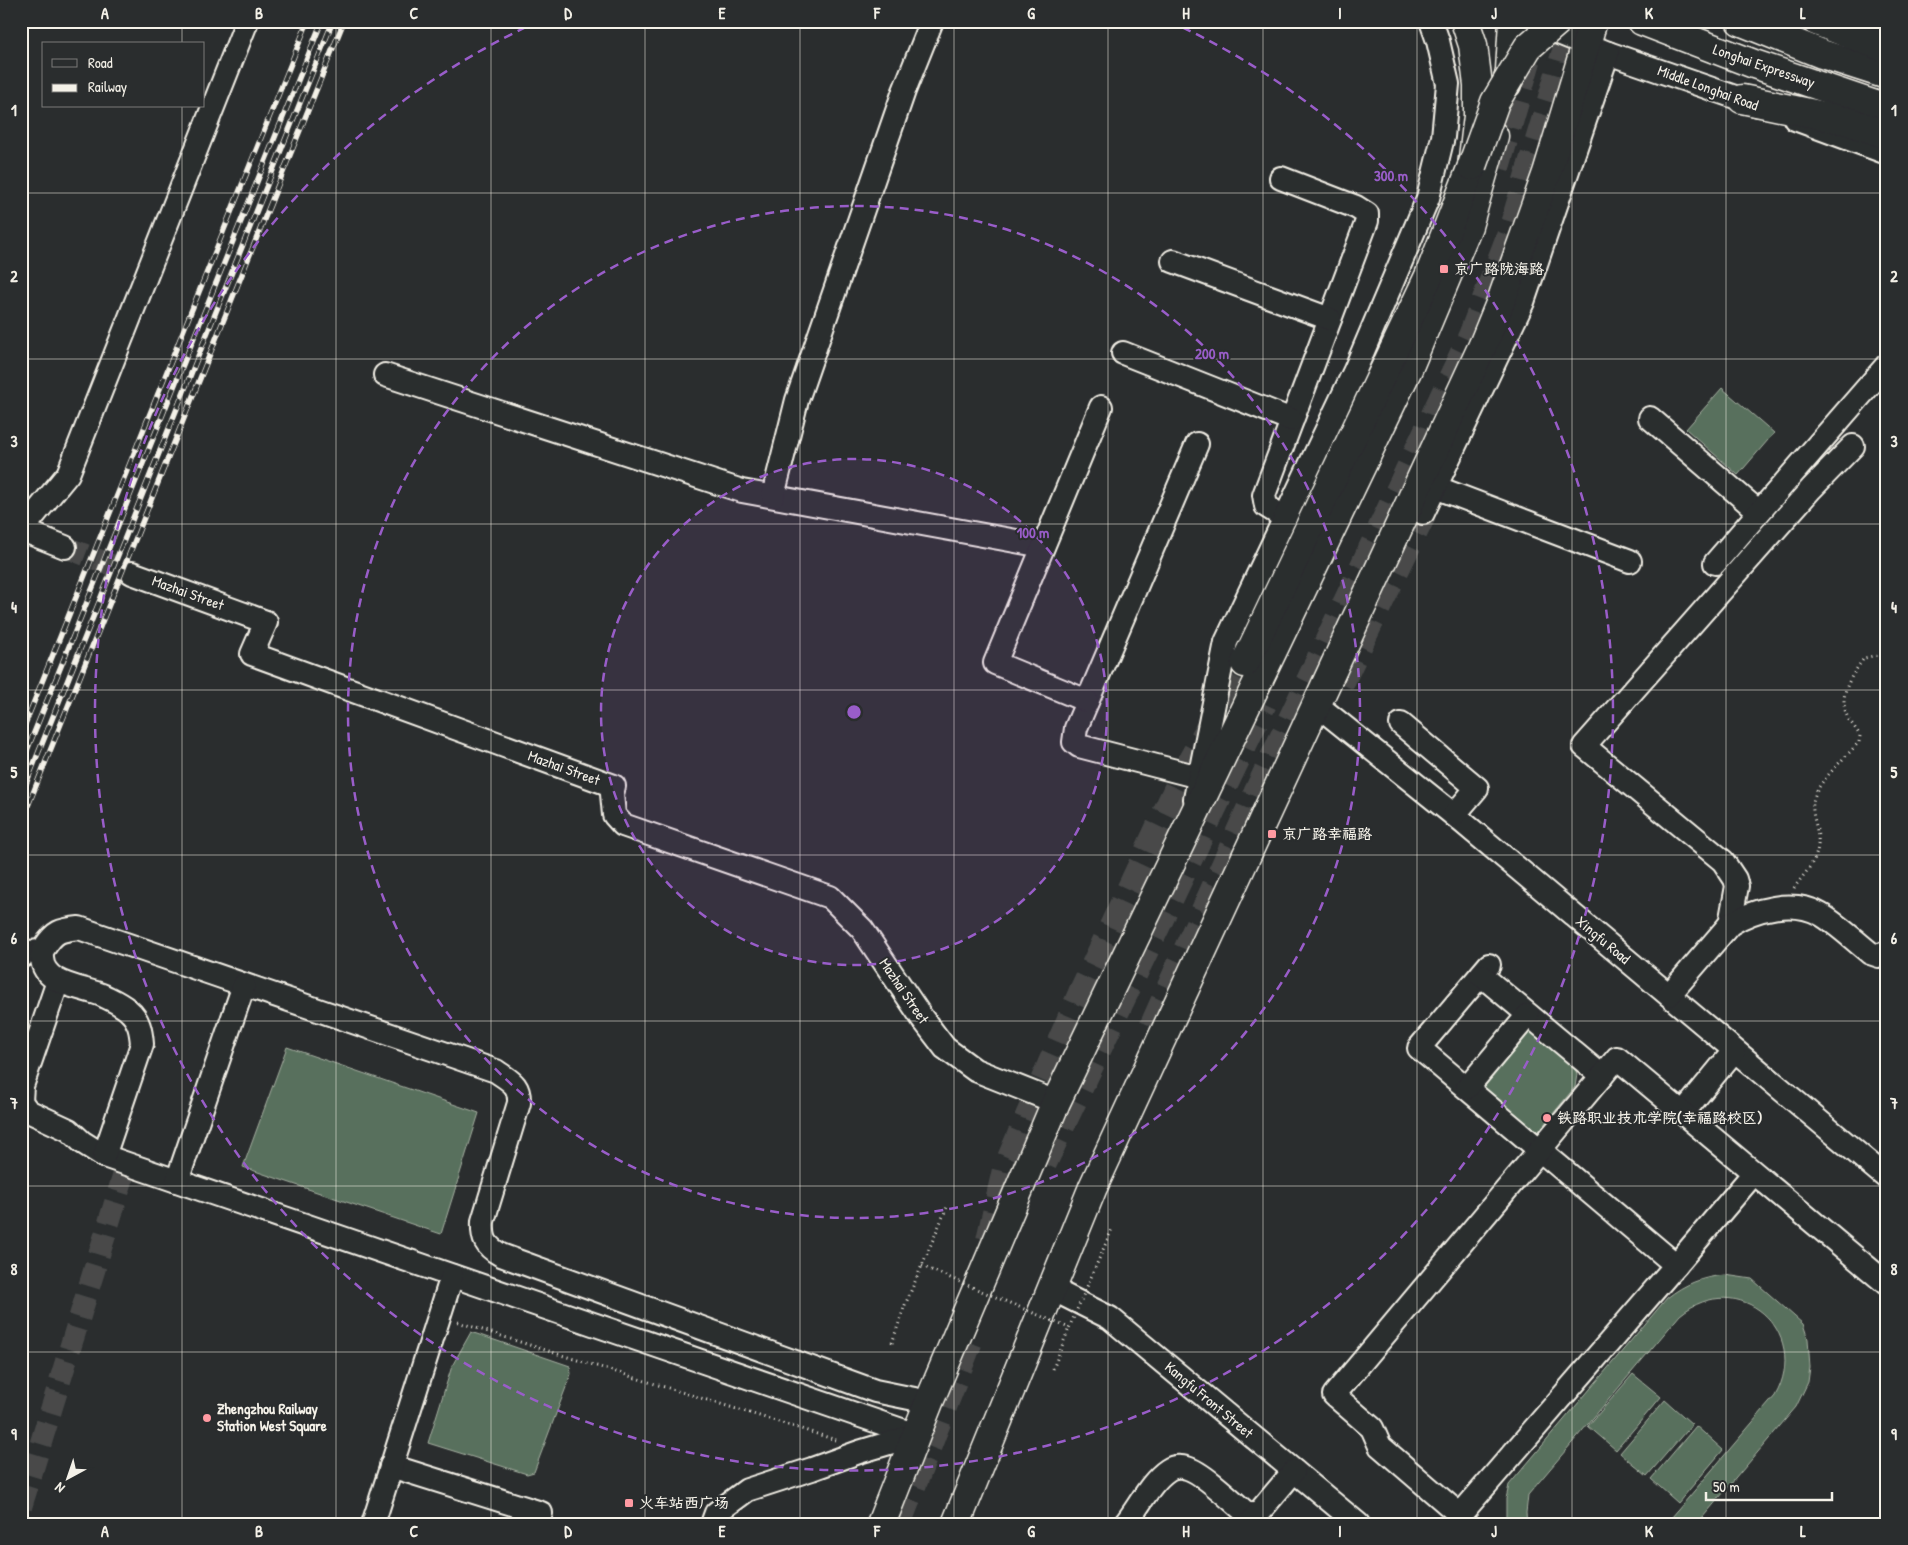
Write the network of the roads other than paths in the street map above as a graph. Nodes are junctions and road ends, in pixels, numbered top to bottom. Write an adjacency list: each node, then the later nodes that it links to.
1 (247, 21): 39 (street)
2 (1431, 21): 38 (street)
3 (1465, 21): 22 (main road, bridge)
4 (1513, 21): 51 (main road)
5 (1529, 21): 14 (street, Middle Longhai Road)
6 (1558, 21): 22 (main road, bridge)
7 (1642, 21): 19 (main road, Longhai Expressway)
8 (1740, 21): 16 (main road, Longhai Expressway)
9 (1768, 21): 16 (main road)
10 (1816, 21): 15 (main road)
11 (1865, 21): 12 (street)
12 (1887, 28)
13 (928, 30): 35 (street)
14 (1595, 39): 18 (street, Middle Longhai Road); 34 (street); 47 (main road)
15 (1887, 49)
16 (1822, 54): 17 (main road, Longhai Expressway)
17 (1887, 75)
18 (1742, 99): 20 (main road); 21 (street, Middle Longhai Road)
19 (1887, 109)
20 (1887, 135)
21 (1887, 152)
22 (1472, 166): 45 (main road)
23 (1281, 178): 25 (street)
24 (1173, 261): 25 (street)
25 (1330, 319): 31 (street)
26 (1123, 353): 31 (street)
27 (1887, 365): 36 (street)
28 (385, 375): 35 (street)
29 (1101, 407): 41 (street)
30 (1650, 418): 36 (street)
31 (1292, 420): 38 (street)
32 (1197, 444): 46 (street)
33 (1853, 446): 52 (street)
34 (1435, 487): 37 (street); 42 (street)
35 (773, 496): 41 (street)
36 (1759, 512): 43 (street)
37 (1423, 513)
38 (1285, 518): 49 (street)
39 (21, 530): 40 (street)
40 (65, 546)
41 (1043, 546): 46 (street)
42 (1630, 560)
43 (1715, 564)
44 (132, 573): 63 (street, Mazhai Street)
45 (1245, 662)
46 (1087, 701): 49 (street)
47 (1317, 705): 50 (street, Xingfu Road); 73 (main road)
48 (1401, 724): 50 (street)
49 (1199, 777): 51 (street)
50 (1454, 815): 57 (street, Xingfu Road)
51 (1192, 819): 63 (main road)
52 (1730, 924): 53 (street); 57 (street)
53 (1887, 952)
54 (31, 954): 55 (street); 56 (street)
55 (58, 981): 62 (street); 66 (street)
56 (244, 985): 69 (street); 74 (street)
57 (1669, 995): 59 (street, Xingfu Road)
58 (1528, 1015): 60 (street); 61 (street); 61 (street)
59 (1734, 1051): 64 (street); 68 (street, Xingfu Road)
60 (1602, 1076): 64 (street); 65 (street)
61 (1467, 1088): 65 (street)
62 (21, 1101): 66 (street)
63 (1056, 1102): 74 (main road)
64 (1682, 1113): 67 (street)
65 (1540, 1150): 70 (street); 70 (street)
66 (104, 1156): 69 (street)
67 (1754, 1173): 70 (street); 72 (street)
68 (1887, 1178)
69 (177, 1181): 71 (street)
70 (1676, 1266)
71 (452, 1276): 75 (street); 76 (street)
72 (1887, 1284)
73 (1052, 1289): 77 (street, Kangfu Front Street); 83 (main road)
74 (929, 1402): 75 (main road)
75 (916, 1435): 81 (street); 82 (main road)
76 (391, 1466): 79 (street); 80 (street)
77 (1294, 1471): 78 (street); 85 (street, Kangfu Front Street)
78 (1251, 1522): 84 (street)
79 (373, 1524)
80 (538, 1524)
81 (712, 1524)
82 (881, 1524)
83 (956, 1524)
84 (1125, 1524)
85 (1358, 1524)

